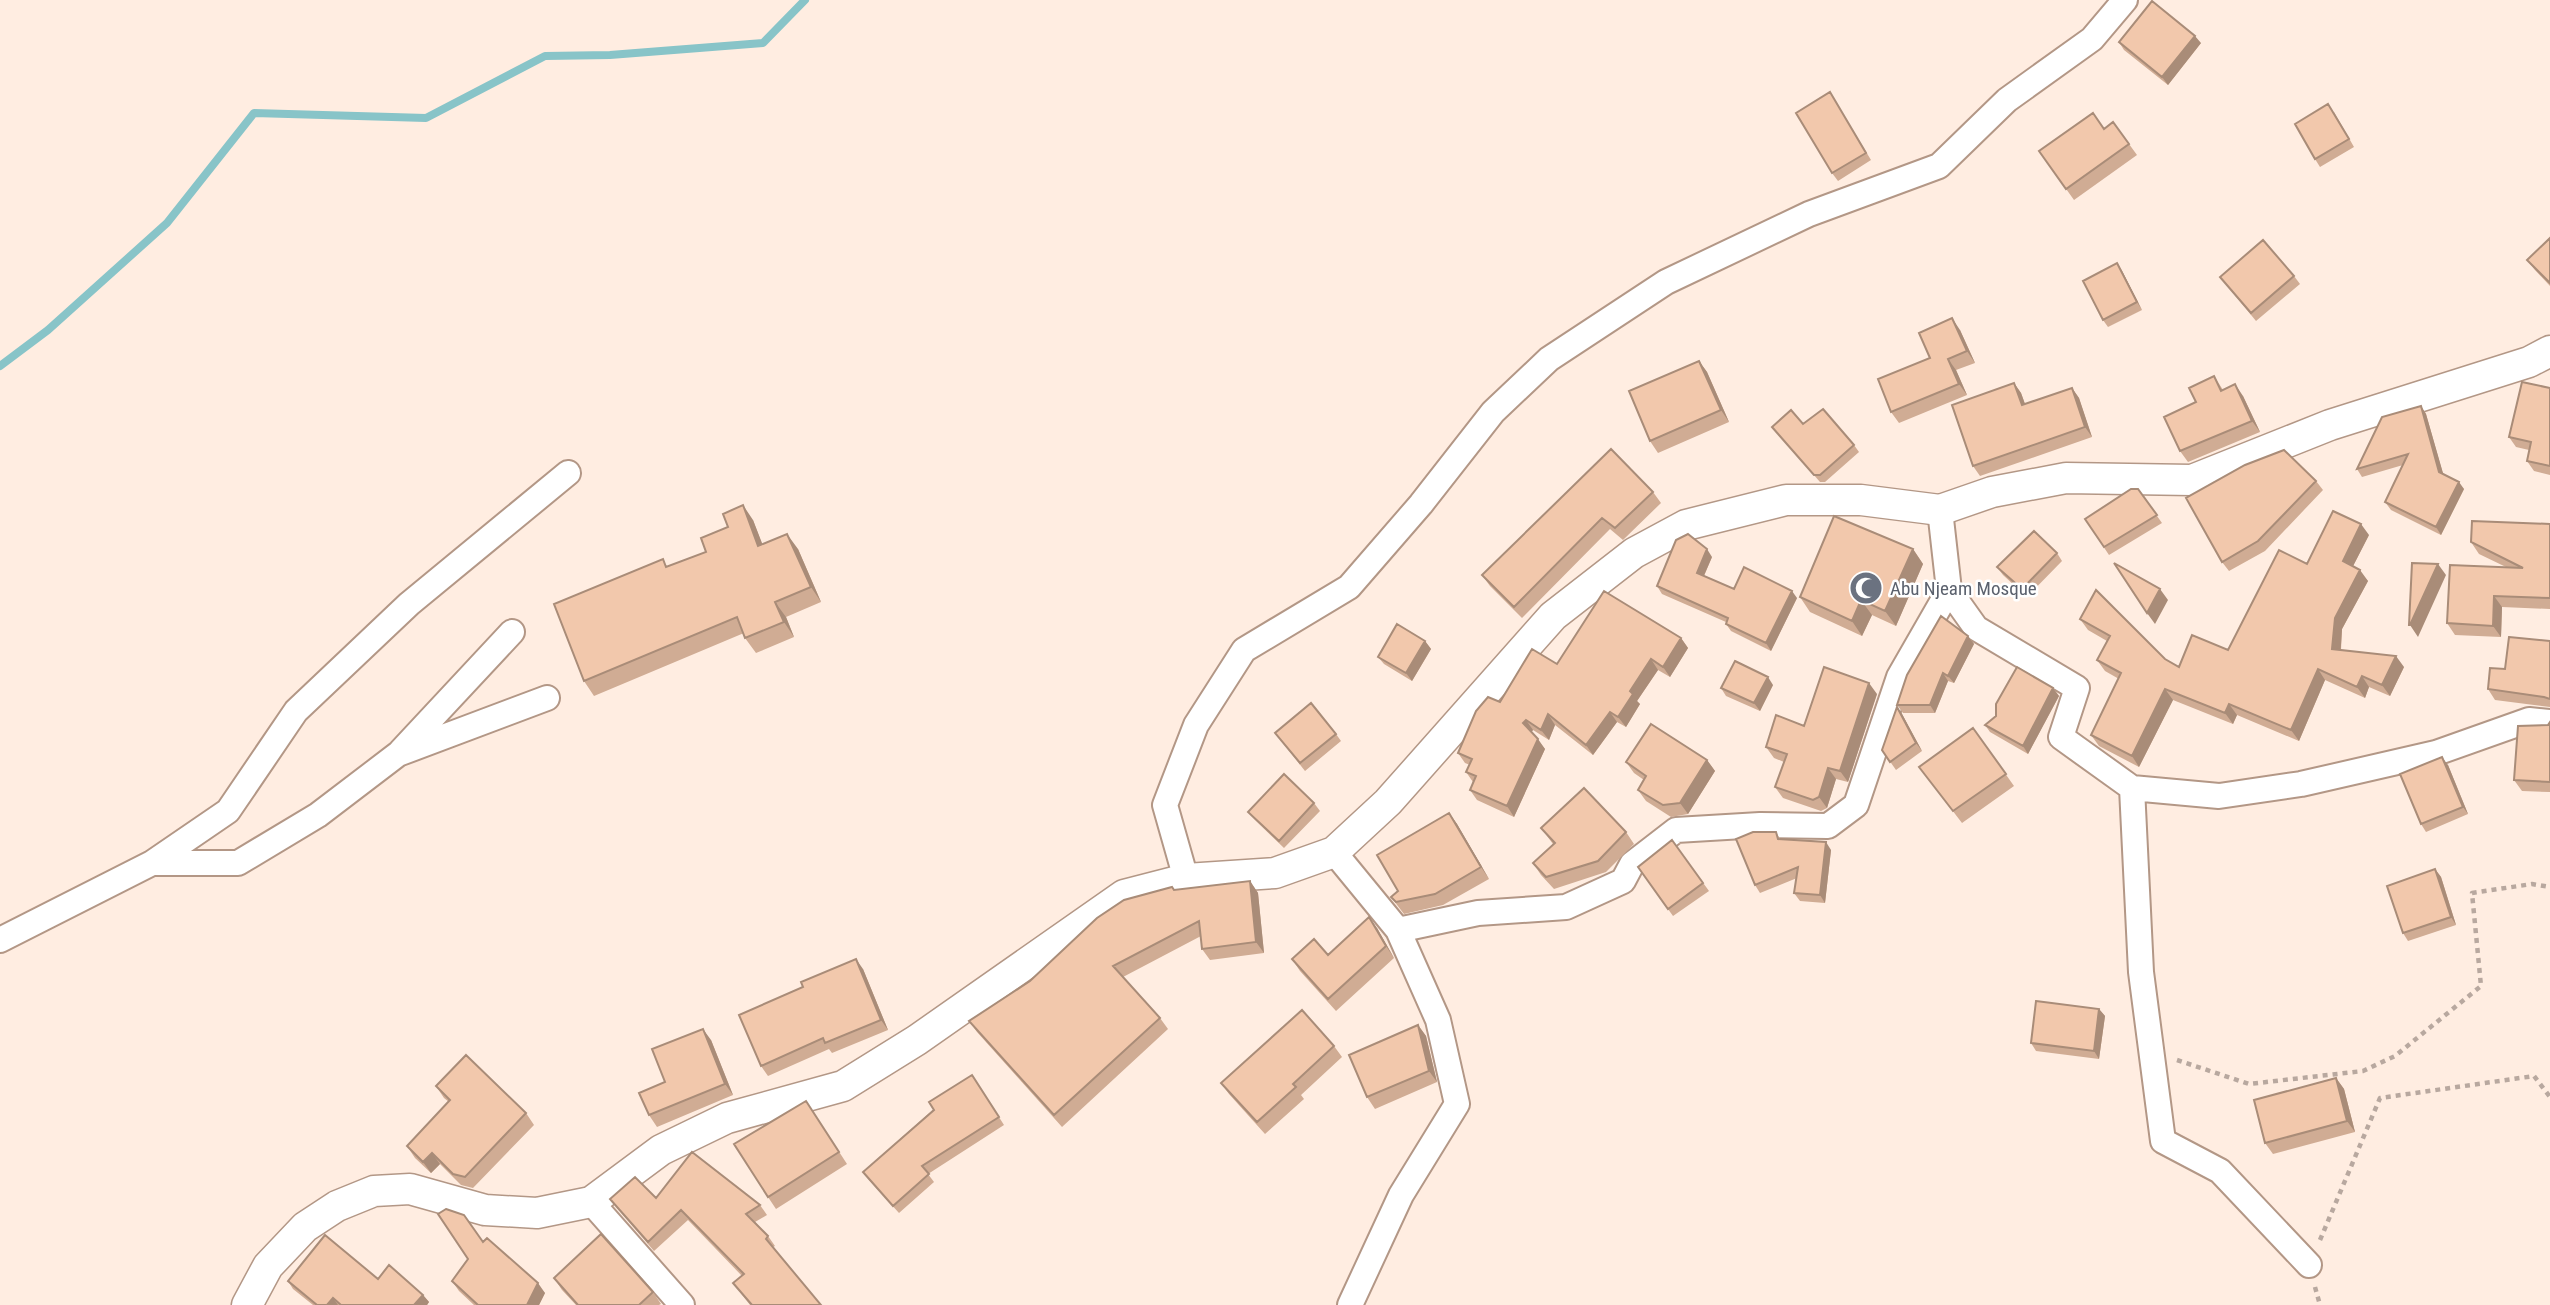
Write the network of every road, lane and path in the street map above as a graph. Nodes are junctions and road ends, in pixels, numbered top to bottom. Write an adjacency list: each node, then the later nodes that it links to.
1 (2125, 0): 13 (street)
2 (2550, 351): 4 (street)
3 (568, 473): 12 (street)
4 (1940, 510): 5 (street); 11 (street)
5 (1949, 590): 10 (street); 15 (street)
6 (512, 632): 9 (street)
7 (547, 698): 9 (street)
8 (2550, 722): 10 (street)
9 (398, 754): 12 (street)
10 (2133, 788): 17 (street)
11 (1334, 852): 13 (street); 15 (street)
12 (152, 863): 16 (street)
13 (1186, 879): 19 (street)
14 (2550, 887): 17 (path)
15 (1398, 930): 23 (street)
16 (0, 940)
17 (2151, 1052): 20 (street)
18 (2550, 1097): 20 (path)
19 (591, 1202): 21 (street); 22 (street)
20 (2309, 1265): 24 (path)
21 (247, 1305)
22 (682, 1305)
23 (1350, 1305)
24 (2320, 1305)

